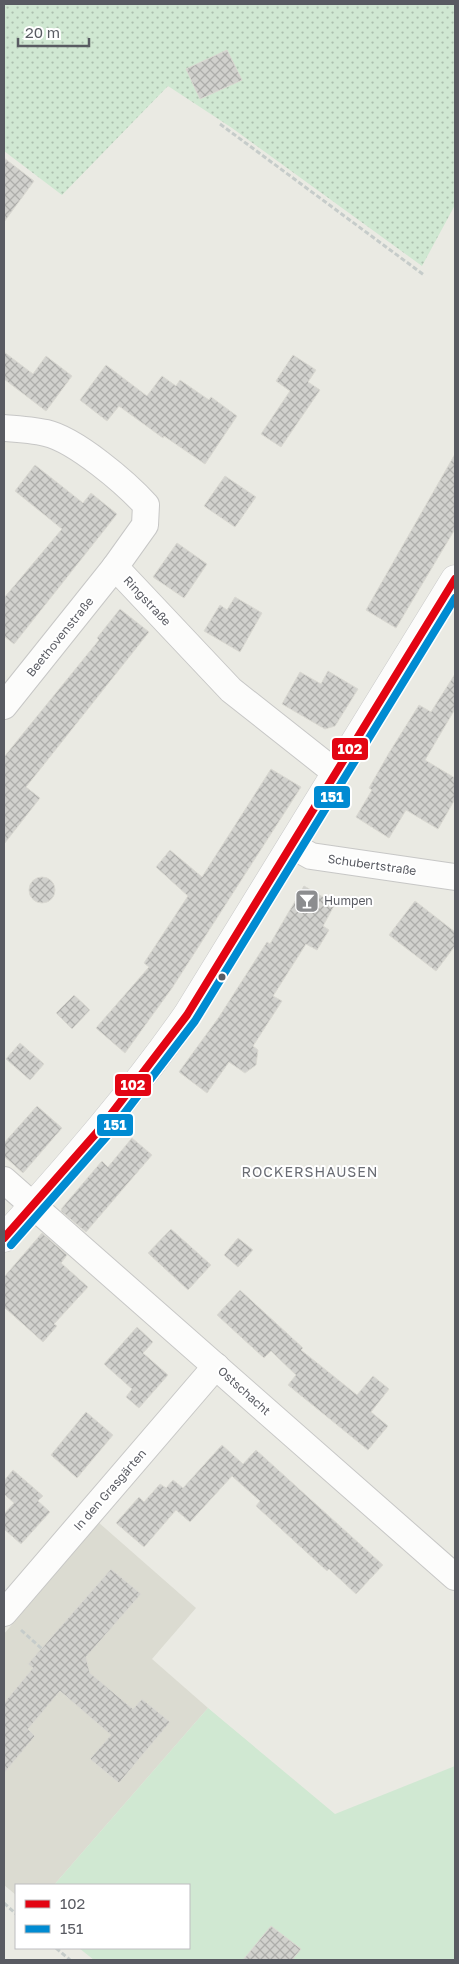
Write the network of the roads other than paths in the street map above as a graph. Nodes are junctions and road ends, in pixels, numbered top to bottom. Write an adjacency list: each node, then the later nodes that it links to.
1 (4, 428): 2 (street, Ringstraße)
2 (115, 567): 4 (street, Beethovenstraße); 5 (street, Ringstraße)
3 (455, 579): 5 (street)
4 (4, 706)
5 (336, 773): 6 (street)
6 (291, 844): 7 (street, Schubertstraße); 9 (street)
7 (455, 877)
8 (4, 1180): 9 (street)
9 (33, 1206): 10 (street); 11 (street, Ostschacht)
10 (4, 1238)
11 (216, 1366): 12 (street, Ostschacht); 13 (street, In den Grasgärten)
12 (455, 1577)
13 (4, 1613)

